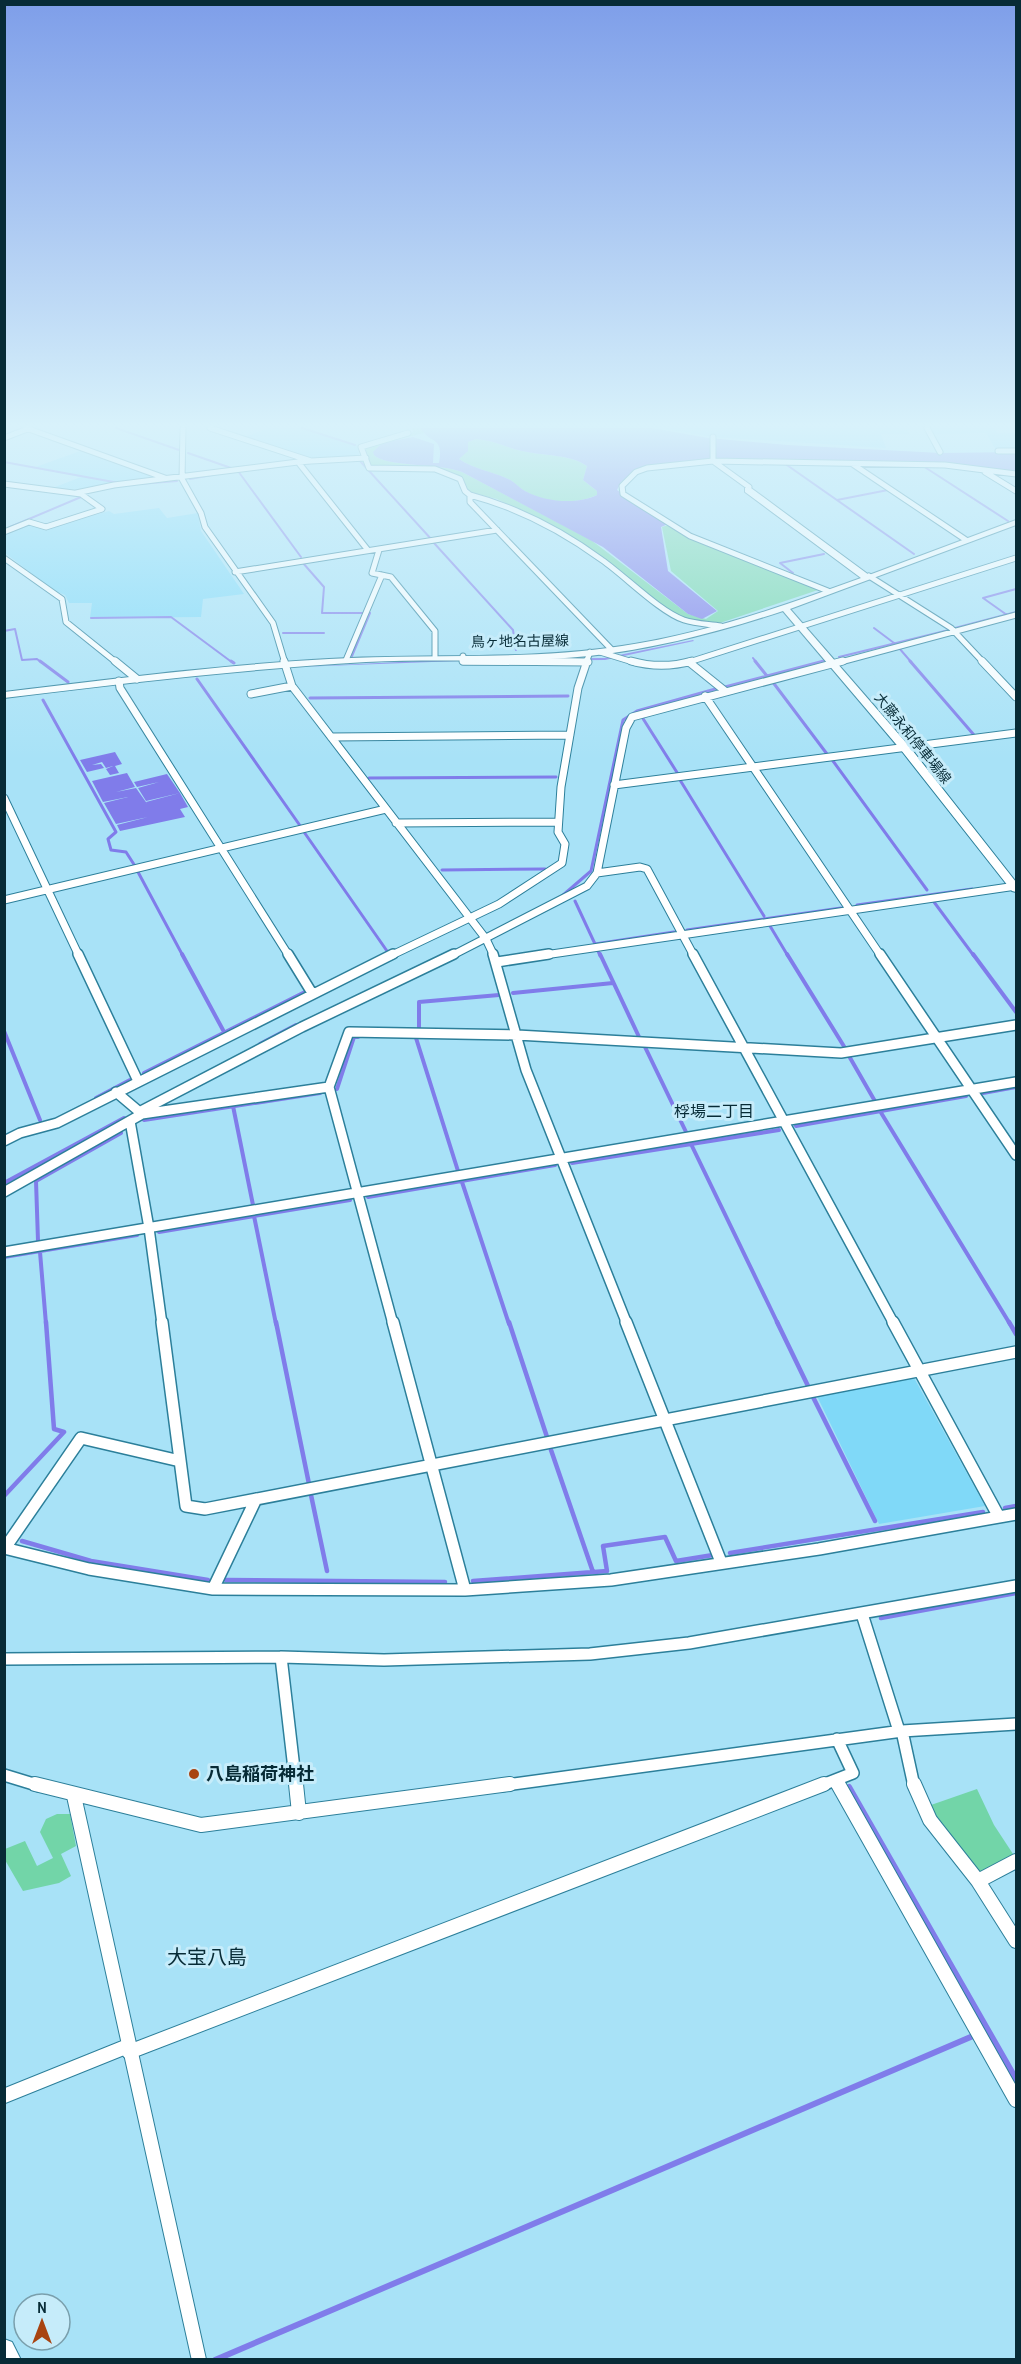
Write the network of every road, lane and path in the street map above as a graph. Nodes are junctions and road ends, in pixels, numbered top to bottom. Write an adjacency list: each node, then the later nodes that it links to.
1 (212, 538): 17 (street)
2 (359, 538): 11 (street)
3 (448, 538): 12 (street)
4 (504, 538): 28 (street)
5 (570, 538): 24 (street)
6 (696, 538): 20 (street)
7 (815, 538): 19 (main road)
8 (963, 538): 10 (street)
9 (971, 538): 10 (main road, 鳥ヶ地名古屋線)
10 (966, 540): 19 (main road, 鳥ヶ地名古屋線)
11 (367, 549): 12 (street); 17 (street)
12 (379, 550): 18 (street)
13 (4, 558): 33 (street)
14 (1017, 558): 15 (street)
15 (1006, 561): 16 (street); 21 (street)
16 (1017, 566)
17 (234, 572): 32 (street)
18 (382, 575): 27 (street); 29 (street)
19 (867, 576): 20 (main road, 鳥ヶ地名古屋線); 21 (street)
20 (828, 591): 22 (main road, 鳥ヶ地名古屋線)
21 (901, 595): 25 (street); 26 (street)
22 (785, 608): 24 (main road, 鳥ヶ地名古屋線); 25 (main road, 大藤永和停車場線)
23 (1017, 615): 26 (street)
24 (721, 626): 28 (main road, 鳥ヶ地名古屋線)
25 (803, 626): 30 (street); 31 (main road, 大藤永和停車場線)
26 (954, 631): 31 (street); 40 (street)
27 (435, 656): 28 (main road, 鳥ヶ地名古屋線); 29 (main road, 鳥ヶ地名古屋線)
28 (596, 656): 30 (street); 42 (street)
29 (346, 660): 32 (main road, 鳥ヶ地名古屋線)
30 (689, 662): 36 (street)
31 (833, 662): 36 (street); 44 (main road, 大藤永和停車場線)
32 (284, 664): 33 (main road, 鳥ヶ地名古屋線); 35 (street)
33 (137, 679): 34 (main road, 鳥ヶ地名古屋線)
34 (119, 681): 38 (main road, 鳥ヶ地名古屋線); 51 (street)
35 (292, 686): 37 (street); 43 (street)
36 (725, 691): 39 (street)
37 (251, 694)
38 (4, 695)
39 (705, 696): 45 (street); 46 (street)
40 (1017, 697)
41 (1017, 733): 44 (street)
42 (570, 735): 43 (street); 49 (street)
43 (332, 737): 48 (street)
44 (905, 748): 45 (street); 53 (main road, 大藤永和停車場線)
45 (754, 768): 46 (street); 56 (street)
46 (614, 785): 52 (street)
47 (4, 798): 54 (street)
48 (386, 809): 50 (street); 51 (street)
49 (558, 822): 50 (street); 57 (street)
50 (396, 823): 57 (street)
51 (222, 849): 54 (street); 61 (street)
52 (597, 873): 58 (street); 59 (street)
53 (1016, 887): 56 (street)
54 (48, 890): 55 (street); 66 (street)
55 (4, 900)
56 (852, 910): 58 (street); 64 (street)
57 (469, 918): 59 (street); 61 (street)
58 (683, 935): 60 (street); 65 (street)
59 (486, 939): 60 (street); 71 (street)
60 (497, 962): 63 (street)
61 (312, 993): 66 (street)
62 (1017, 1024): 64 (street)
63 (517, 1035): 65 (street); 68 (street); 76 (street)
64 (935, 1038): 65 (street); 69 (street)
65 (745, 1048): 73 (street)
66 (138, 1081): 70 (street)
67 (1017, 1082): 69 (street)
68 (329, 1087): 71 (street); 78 (street)
69 (973, 1089): 73 (street); 75 (street)
70 (116, 1092): 71 (street); 74 (street)
71 (141, 1113): 72 (street)
72 (130, 1121): 77 (street); 79 (street)
73 (785, 1122): 76 (street); 82 (street)
74 (4, 1141)
75 (1017, 1155)
76 (561, 1159): 78 (street); 83 (street)
77 (4, 1192)
78 (357, 1193): 79 (street); 85 (street)
79 (149, 1228): 80 (street); 84 (street)
80 (4, 1252)
81 (1017, 1352): 82 (street)
82 (919, 1370): 83 (street); 88 (street)
83 (665, 1420): 85 (street); 90 (street)
84 (180, 1461): 86 (street); 89 (street)
85 (430, 1466): 86 (street); 93 (street)
86 (256, 1499): 92 (street)
87 (1017, 1514): 88 (street)
88 (999, 1517): 90 (street)
89 (5, 1548): 92 (street)
90 (722, 1562): 93 (street)
91 (1017, 1586): 94 (street)
92 (213, 1589): 93 (street)
93 (465, 1590)
94 (862, 1614): 95 (street); 98 (street)
95 (281, 1657): 96 (street); 103 (street)
96 (4, 1659)
97 (1017, 1724): 98 (street)
98 (901, 1731): 99 (street); 105 (street)
99 (837, 1739): 101 (street); 103 (street)
100 (4, 1775): 102 (street)
101 (836, 1780): 107 (street); 109 (street)
102 (74, 1796): 103 (street); 107 (street)
103 (299, 1813)
104 (1017, 1861): 105 (street)
105 (978, 1881): 106 (street)
106 (1017, 1941)
107 (128, 2049): 108 (street); 112 (street)
108 (4, 2096)
109 (1017, 2100)
110 (4, 2350): 111 (main road)
111 (10, 2360)
112 (199, 2360)

